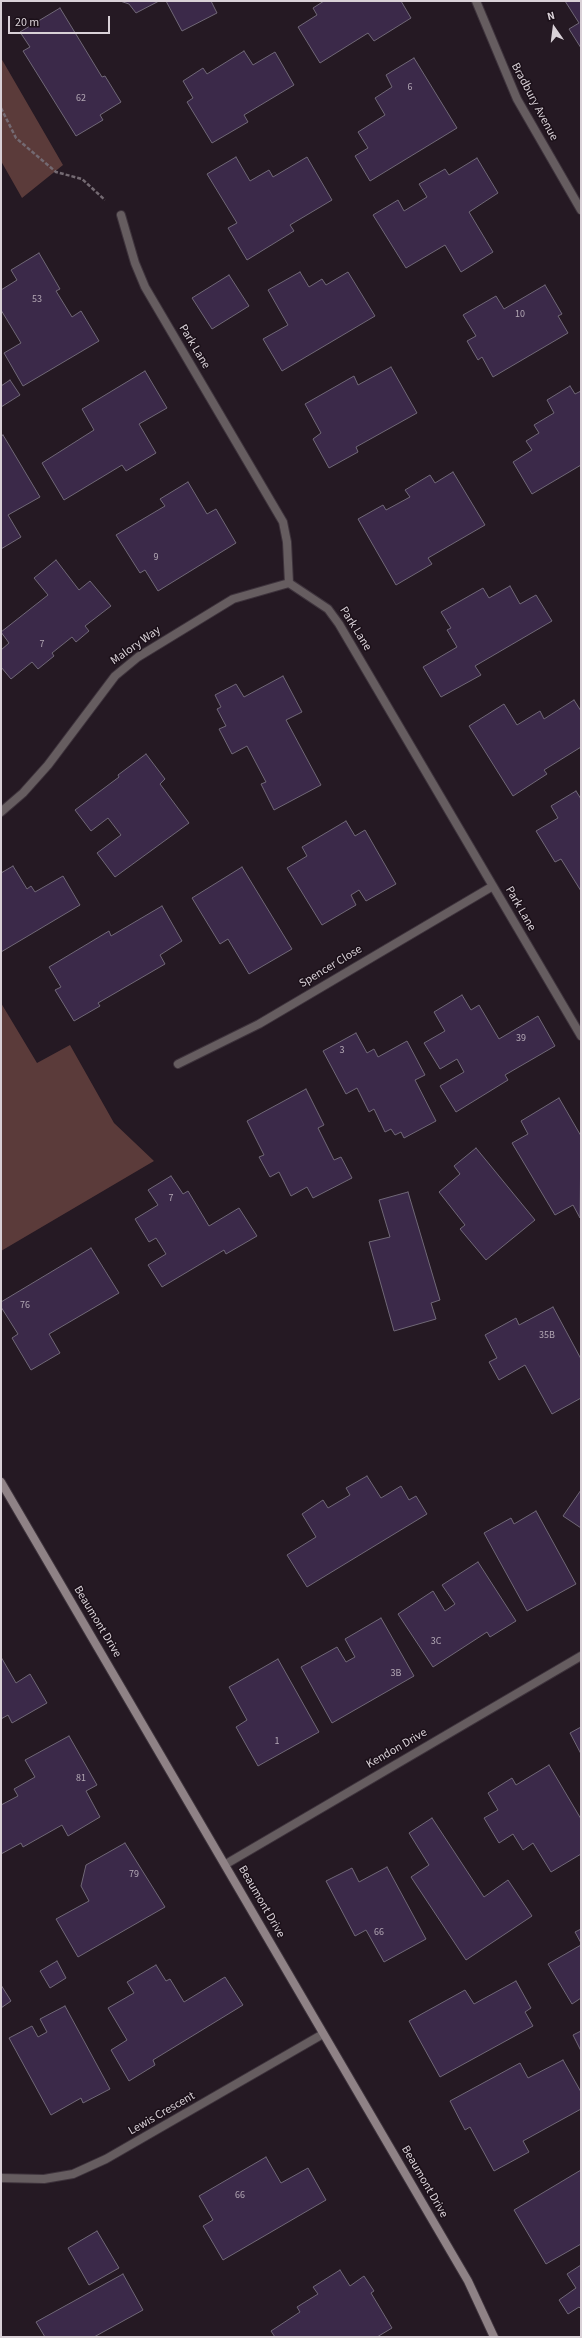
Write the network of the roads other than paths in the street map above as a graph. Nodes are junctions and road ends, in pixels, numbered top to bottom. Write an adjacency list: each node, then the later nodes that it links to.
1 (476, 1): 2 (street, Bradbury Avenue)
2 (581, 210)
3 (121, 215): 4 (street, Park Lane)
4 (289, 582): 5 (street, Malory Way); 6 (street, Park Lane)
5 (1, 812)
6 (493, 886): 7 (street, Park Lane); 8 (street, Spencer Close)
7 (581, 1036)
8 (178, 1064)
9 (1, 1482): 11 (street, Beaumont Drive)
10 (581, 1656): 11 (street, Kendon Drive)
11 (226, 1864): 12 (street, Beaumont Drive)
12 (323, 2034): 13 (street, Lewis Crescent); 14 (street, Beaumont Drive)
13 (1, 2178)
14 (494, 2337)

